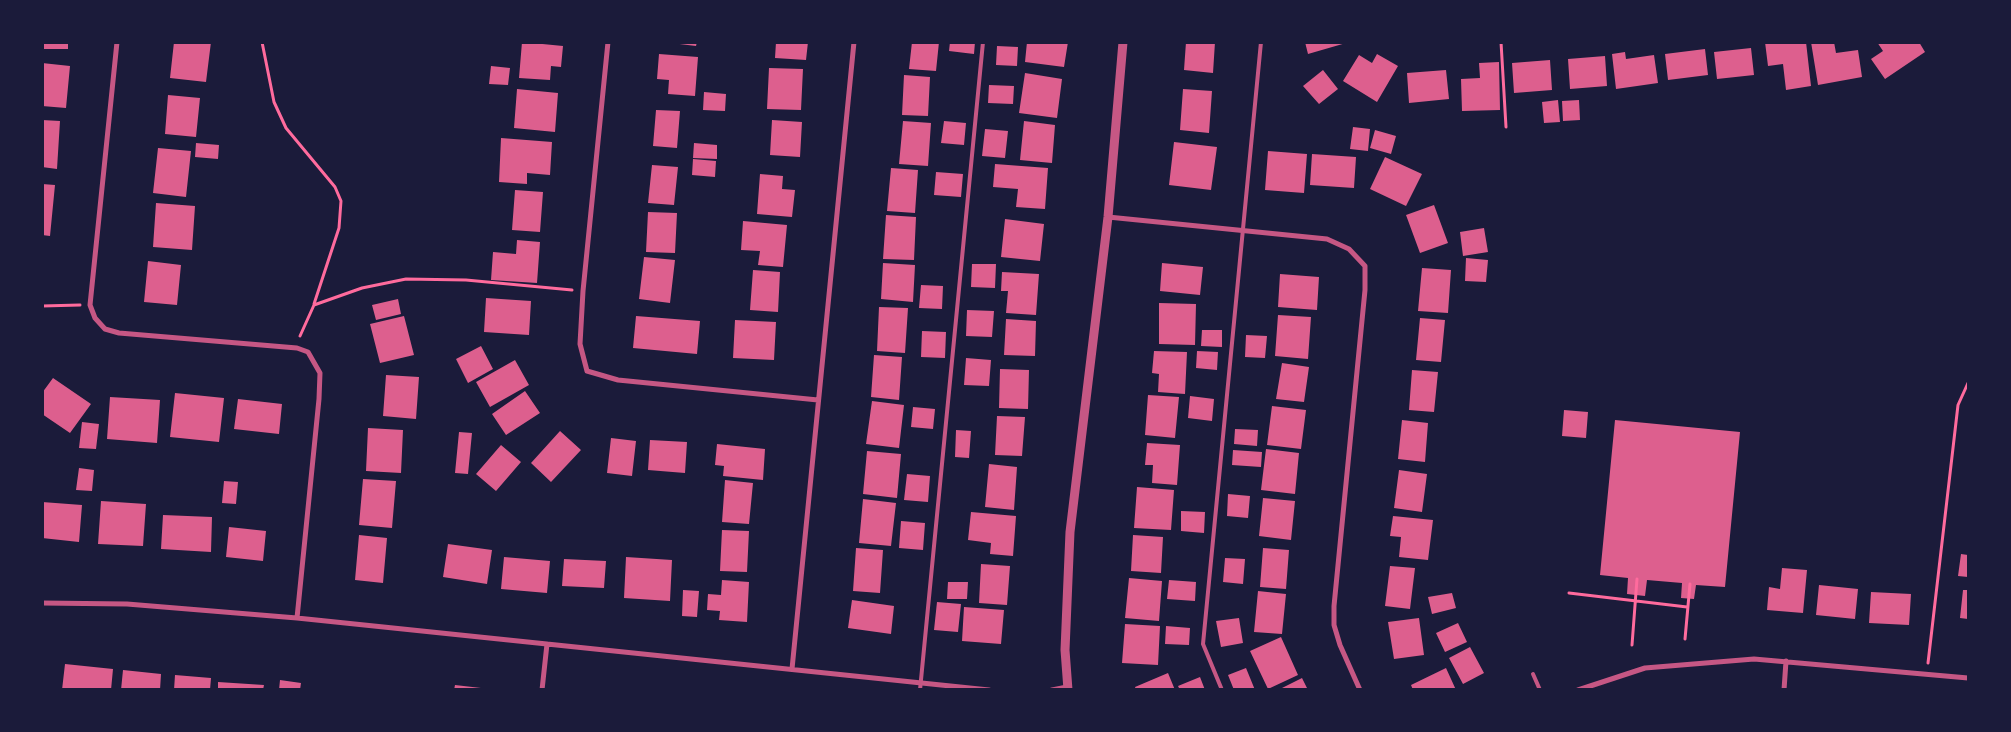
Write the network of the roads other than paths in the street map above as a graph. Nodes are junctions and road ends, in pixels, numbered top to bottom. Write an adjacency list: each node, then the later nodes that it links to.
1 (117, 42): 11 (street)
2 (608, 42): 9 (street)
3 (854, 42): 9 (street)
4 (983, 42): 17 (lane)
5 (1123, 42): 7 (street)
6 (1260, 42): 8 (lane)
7 (1108, 217): 8 (street); 18 (street)
8 (1243, 232): 23 (lane); 24 (street)
9 (818, 400): 14 (street)
10 (42, 603): 11 (street)
11 (297, 618): 12 (street)
12 (546, 644): 14 (street); 19 (street)
13 (1786, 661): 16 (street); 26 (street); 27 (street)
14 (792, 669): 17 (street)
15 (1533, 674): 25 (lane)
16 (1968, 678)
17 (921, 682): 20 (lane); 21 (street)
18 (1067, 688): 22 (street)
19 (542, 690)
20 (920, 690)
21 (989, 690)
22 (1052, 690)
23 (1222, 690)
24 (1360, 690)
25 (1540, 690)
26 (1578, 690)
27 (1784, 690)

